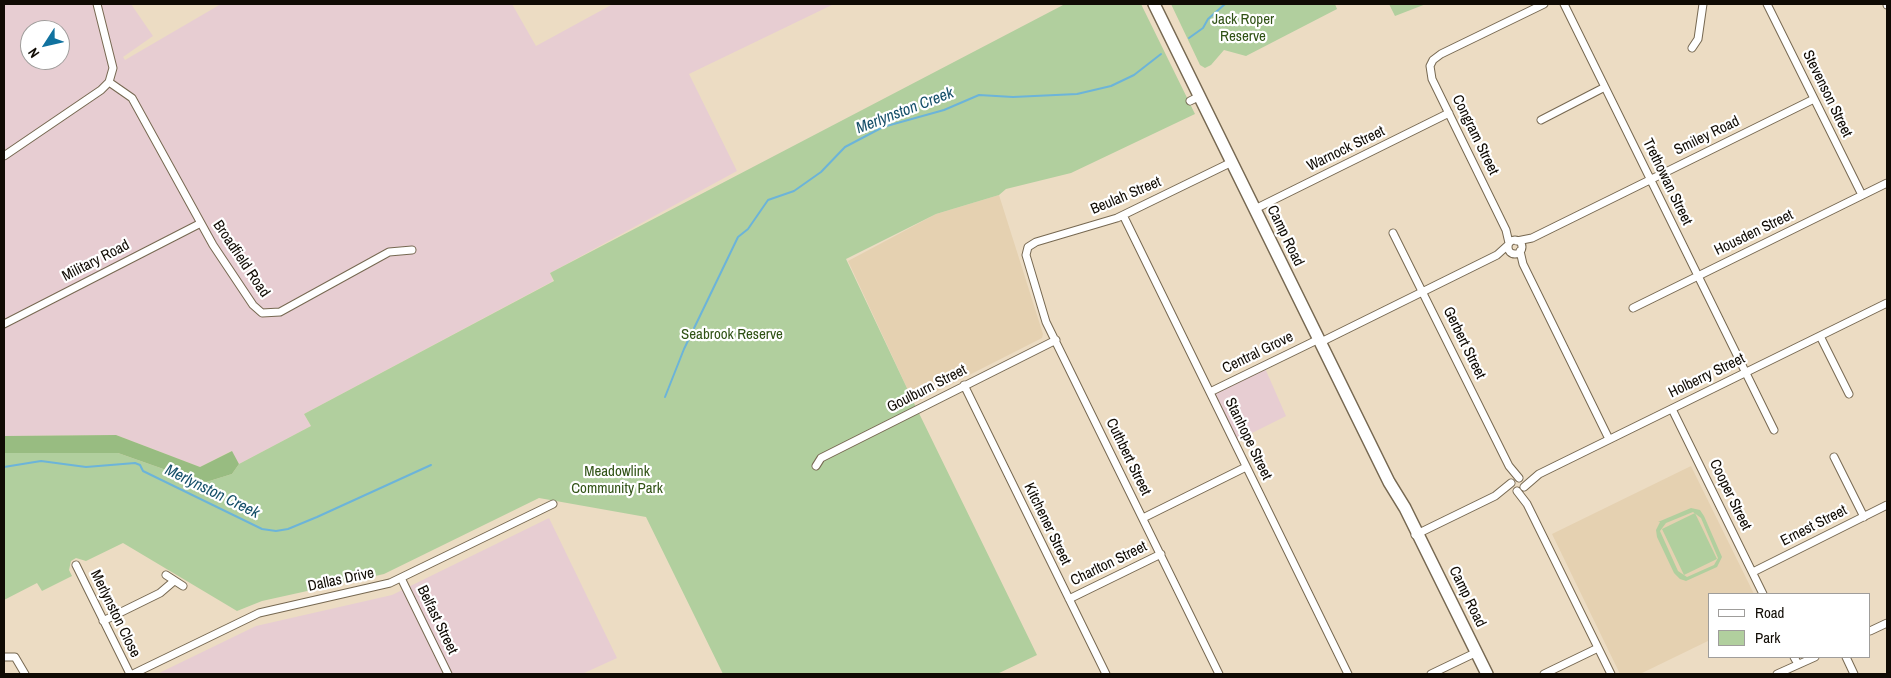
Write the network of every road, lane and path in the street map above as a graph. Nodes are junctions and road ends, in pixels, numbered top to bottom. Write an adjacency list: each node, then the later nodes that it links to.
1 (97, 4): 8 (street)
2 (1154, 4): 14 (main road, Camp Road)
3 (1544, 4): 11 (street, Congram Street)
4 (1564, 4): 9 (street, Trethowan Street)
5 (1703, 4): 7 (street)
6 (1767, 4): 10 (street, Stevenson Street)
7 (1692, 48)
8 (110, 82): 13 (street); 20 (street, Broadfield Road)
9 (1606, 87): 12 (street); 15 (street, Trethowan Street)
10 (1814, 99): 15 (street, Smiley Road); 17 (street, Stevenson Street)
11 (1449, 113): 18 (street, Warnock Street); 23 (street, Congram Street)
12 (1541, 120)
13 (4, 156)
14 (1232, 162): 18 (main road, Camp Road); 19 (street, Beulah Street)
15 (1651, 179): 22 (street, Smiley Road); 28 (street, Trethowan Street)
16 (1887, 183): 17 (street, Housden Street)
17 (1862, 195): 28 (street, Housden Street)
18 (1255, 209): 35 (main road, Camp Road)
19 (1123, 215): 24 (street, Beulah Street); 38 (street, Stanhope Street)
20 (201, 224): 25 (street, Broadfield Road); 32 (street, Military Road)
21 (1393, 233): 29 (street, Gerbert Street)
22 (1532, 238): 23 (street, Smiley Road); 26 (street, Smiley Road)
23 (1513, 242): 26 (street); 26 (street); 27 (street)
24 (1028, 247): 34 (street, Cuthbert Street)
25 (412, 250)
26 (1517, 252): 27 (street); 42 (street)
27 (1497, 255): 29 (street)
28 (1699, 276): 31 (street, Housden Street); 36 (street, Trethowan Street)
29 (1422, 292): 35 (street); 47 (street, Gerbert Street)
30 (1887, 303): 33 (street, Holberry Street)
31 (1633, 308)
32 (4, 324)
33 (1820, 336): 36 (street, Holberry Street); 39 (street)
34 (1056, 340): 37 (street, Goulburn Street); 53 (street, Cuthbert Street)
35 (1320, 340): 38 (street, Central Grove); 54 (main road, Camp Road)
36 (1746, 372): 40 (street, Holberry Street); 41 (street, Trethowan Street)
37 (964, 385): 44 (street, Goulburn Street); 63 (street, Kitchener Street)
38 (1210, 392): 45 (street, Stanhope Street)
39 (1849, 394)
40 (1672, 409): 42 (street, Holberry Street); 57 (street, Cooper Street)
41 (1774, 430)
42 (1609, 439): 46 (street, Holberry Street)
43 (1834, 457): 52 (street)
44 (816, 466)
45 (1246, 467): 53 (street); 79 (street, Stanhope Street)
46 (1539, 474): 47 (street, Holberry Street); 48 (street, Holberry Street)
47 (1515, 480): 48 (street); 48 (street); 49 (street, Holberry Street)
48 (1520, 490): 49 (street, Holberry Street); 67 (street)
49 (1495, 496): 54 (street, Holberry Street)
50 (553, 504): 59 (street, Dallas Drive)
51 (1887, 505): 52 (street, Ernest Street)
52 (1864, 517): 57 (street, Ernest Street)
53 (1143, 518): 55 (street, Cuthbert Street)
54 (1416, 535): 68 (main road, Camp Road)
55 (1160, 554): 63 (street, Charlton Street); 78 (street, Cuthbert Street)
56 (76, 565): 64 (street, Merlynston Close)
57 (1752, 572): 62 (street, Cooper Street)
58 (166, 575): 60 (street)
59 (401, 578): 75 (street, Dallas Drive); 76 (street, Belfast Street)
60 (174, 581): 61 (street); 64 (street)
61 (183, 586)
62 (1762, 593)
63 (1069, 599): 77 (street, Kitchener Street)
64 (103, 621): 75 (street, Merlynston Close)
65 (1887, 623): 66 (street)
66 (1871, 631)
67 (1598, 648): 83 (street); 84 (street)
68 (1474, 653): 80 (street); 81 (main road, Camp Road); 82 (main road, Camp Road)
69 (4, 657): 74 (street)
70 (1795, 658): 73 (street)
71 (1813, 658): 73 (street)
72 (1846, 658): 86 (street)
73 (1798, 664): 85 (street)
74 (25, 674)
75 (131, 674)
76 (448, 674)
77 (1106, 674)
78 (1219, 674)
79 (1348, 674)
80 (1431, 674)
81 (1480, 674)
82 (1487, 674)
83 (1544, 674)
84 (1611, 674)
85 (1777, 674)
86 (1854, 674)

